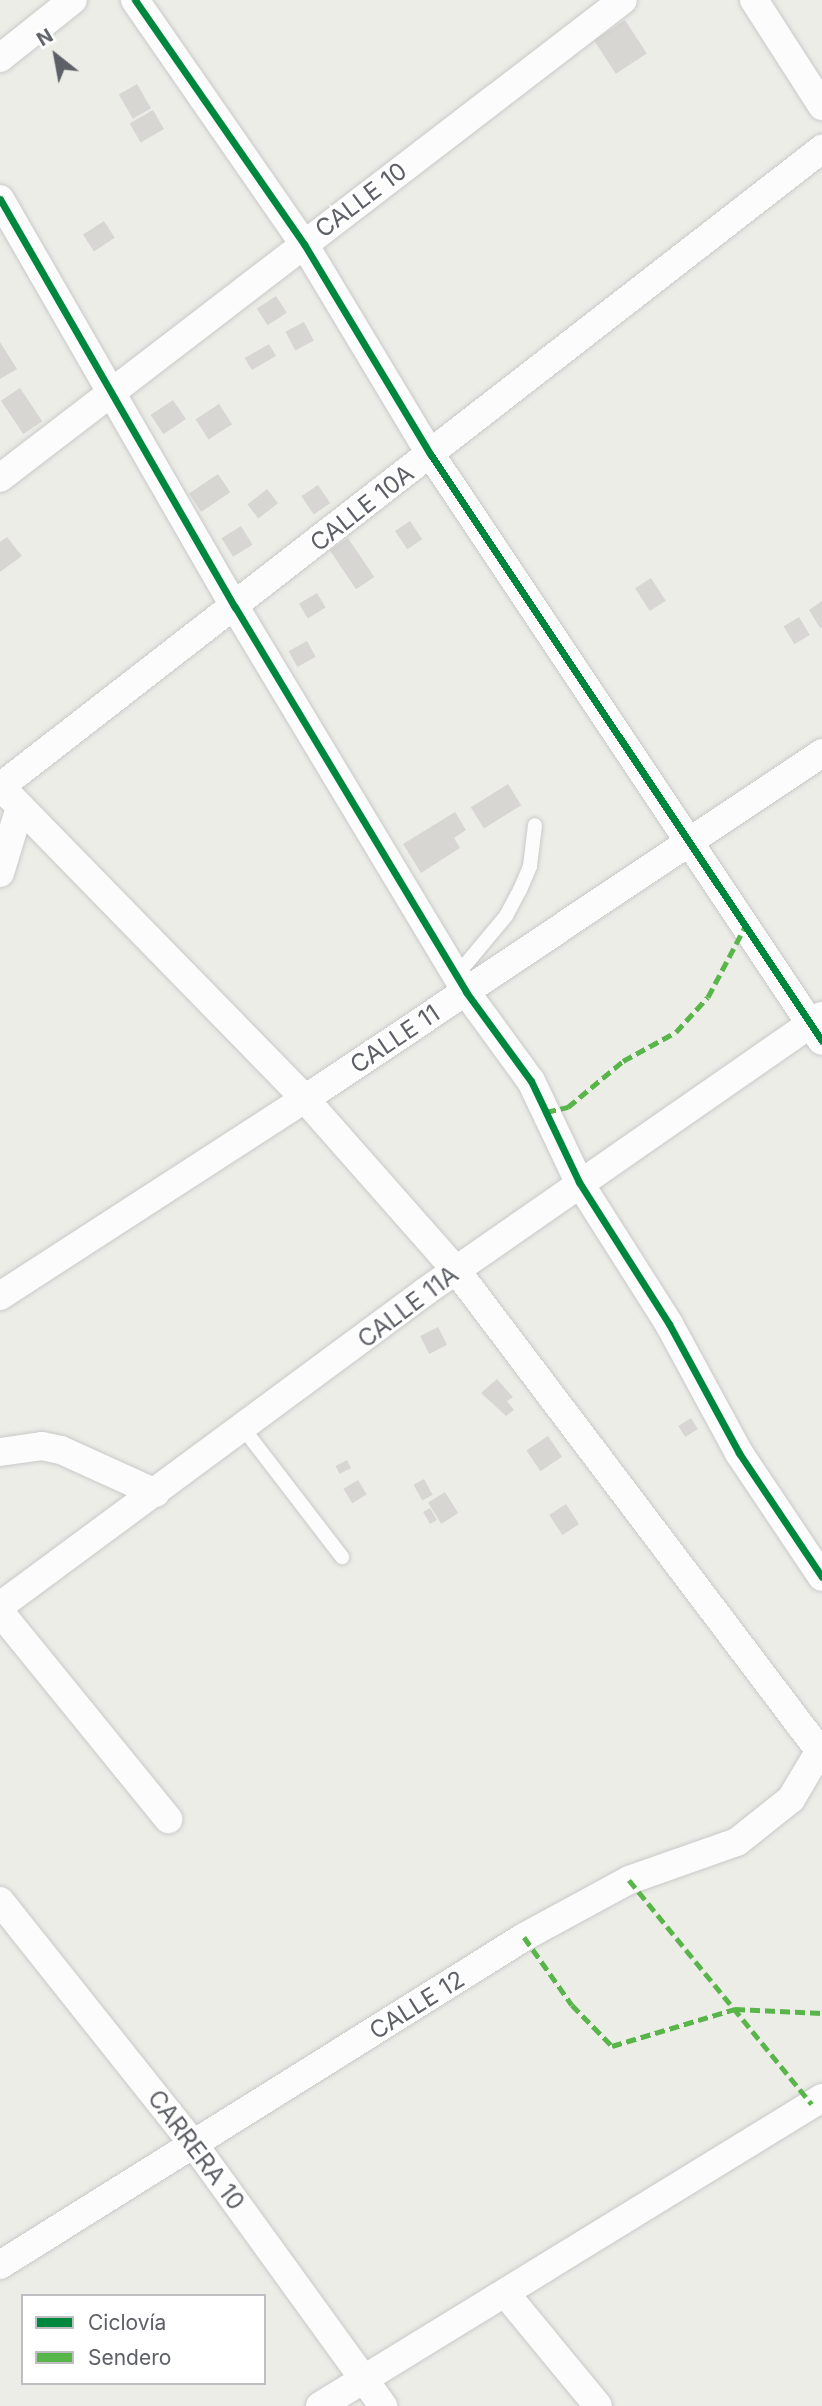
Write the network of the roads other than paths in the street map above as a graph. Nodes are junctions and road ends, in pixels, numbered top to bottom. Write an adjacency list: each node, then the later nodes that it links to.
1 (74, 0): 5 (street)
2 (135, 0): 9 (street)
3 (622, 0): 9 (street, CALLE 10)
4 (754, 0): 6 (street)
5 (0, 58)
6 (822, 106)
7 (822, 149): 11 (street, CALLE 10A)
8 (0, 199): 10 (street)
9 (304, 244): 10 (street, CALLE 10); 11 (street)
10 (113, 391): 12 (street, CALLE 10); 13 (street)
11 (431, 454): 13 (street, CALLE 10A); 18 (street)
12 (0, 478)
13 (235, 607): 15 (street, CALLE 10A); 20 (street)
14 (822, 753): 18 (street, CALLE 11)
15 (0, 786): 16 (street)
16 (20, 807): 19 (street); 22 (street)
17 (535, 825): 20 (lane)
18 (691, 841): 20 (street, CALLE 11); 21 (street)
19 (0, 873)
20 (461, 984): 22 (street, CALLE 11); 23 (street)
21 (818, 1027): 23 (street, CALLE 11A)
22 (305, 1099): 24 (street); 25 (street, CALLE 11)
23 (579, 1182): 24 (street, CALLE 11A); 30 (street)
24 (456, 1270): 26 (street, CALLE 11A); 33 (street)
25 (0, 1296)
26 (243, 1428): 28 (street, CALLE 11A); 29 (lane)
27 (0, 1452): 28 (street)
28 (156, 1493): 31 (street, CALLE 11A)
29 (342, 1557)
30 (822, 1577)
31 (0, 1606)
32 (0, 1612): 34 (street)
33 (821, 1750): 37 (street, CALLE 12)
34 (168, 1819)
35 (0, 1901): 37 (street, CARRERA 10)
36 (822, 2098): 39 (street)
37 (195, 2146): 38 (street, CALLE 12); 40 (street, CARRERA 10)
38 (0, 2265)
39 (505, 2292): 40 (street); 43 (street)
40 (363, 2380): 41 (street); 42 (street, CARRERA 10)
41 (320, 2406)
42 (383, 2406)
43 (598, 2406)

